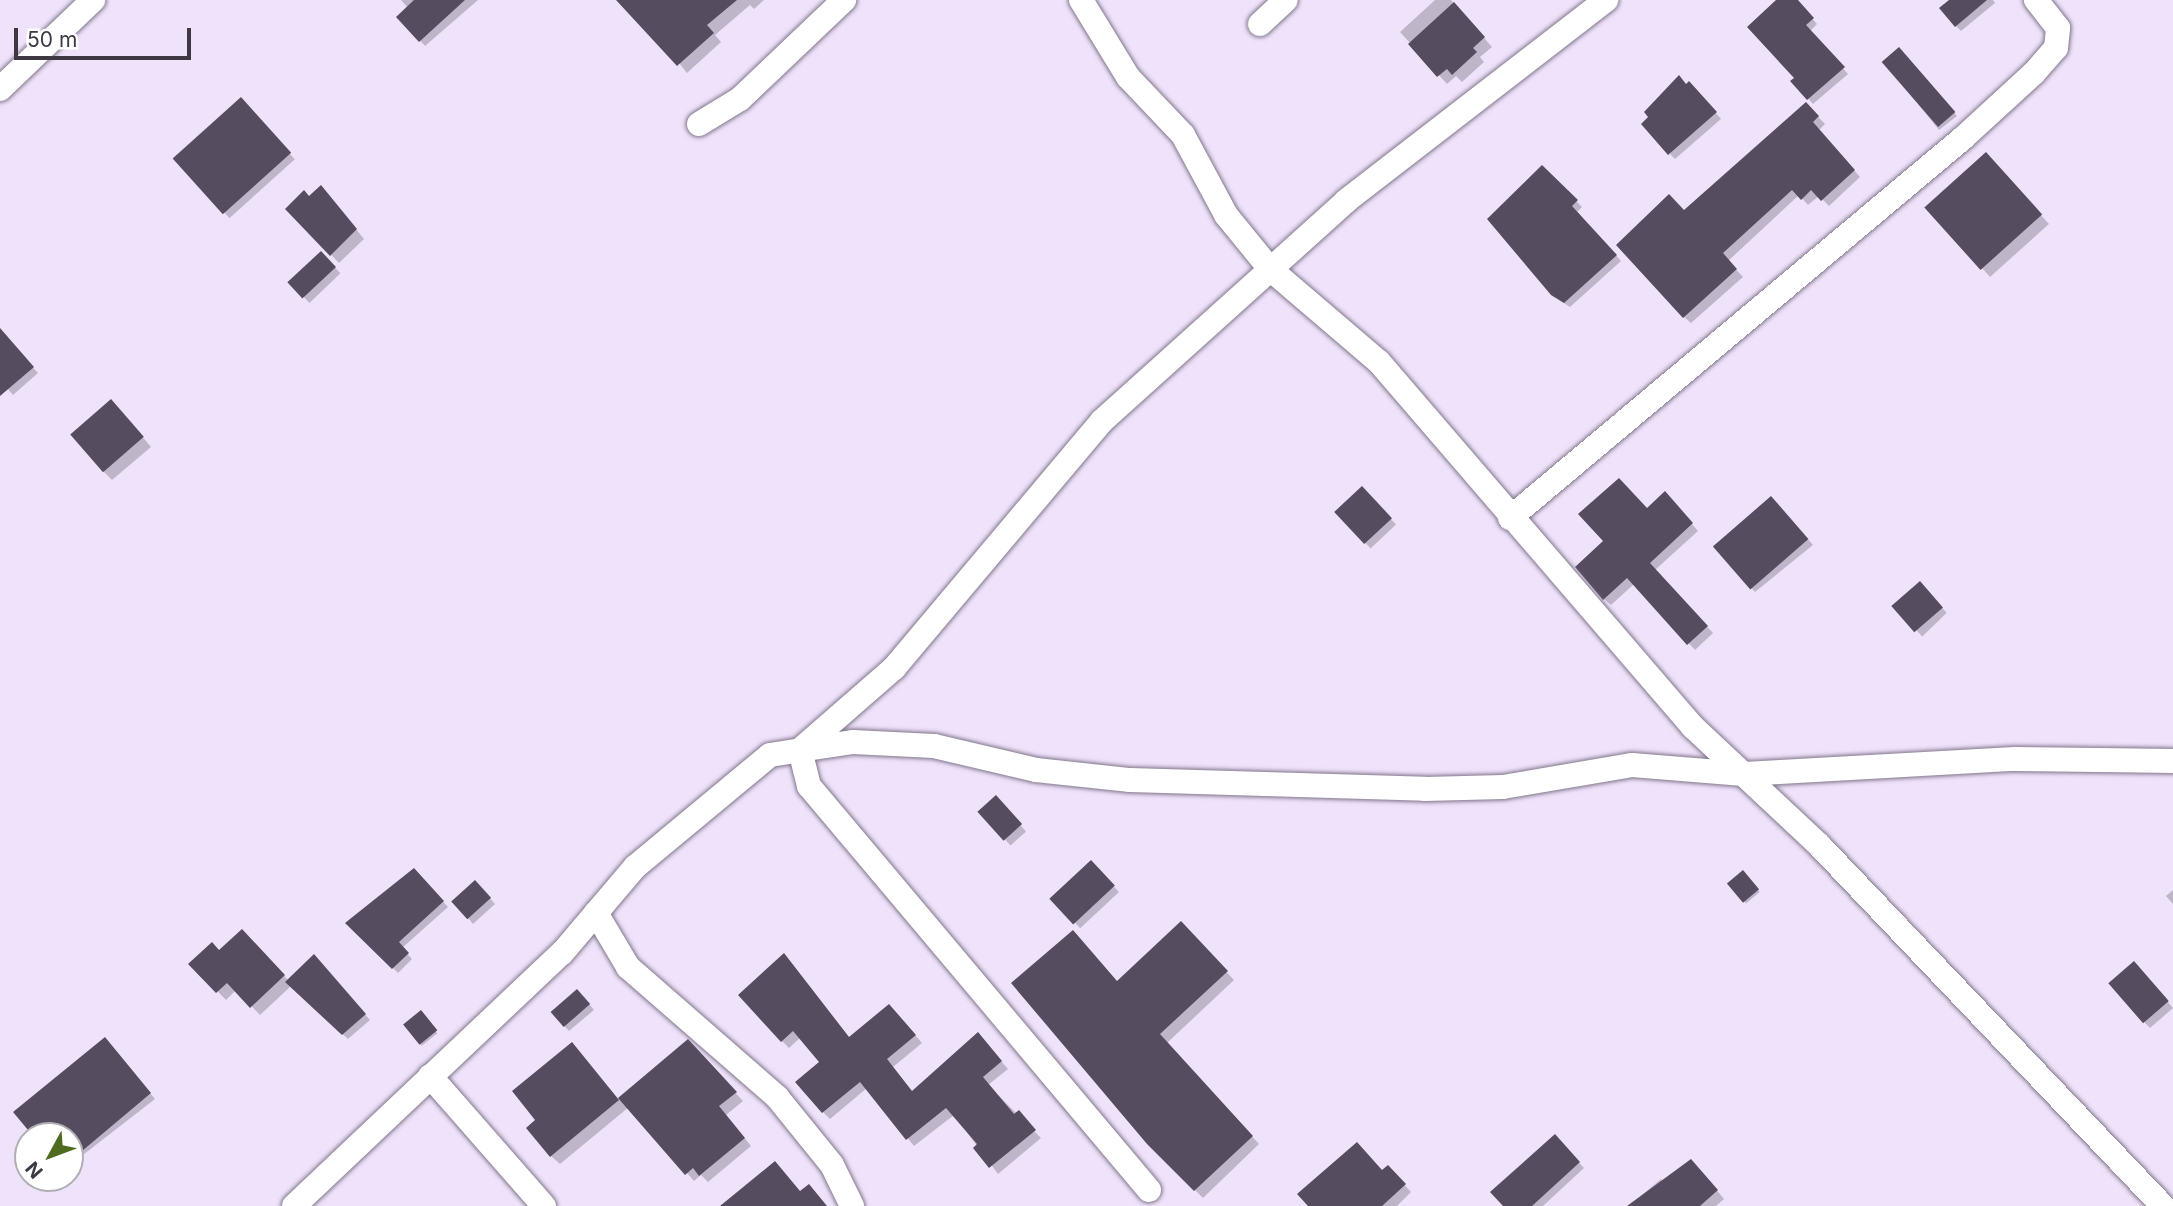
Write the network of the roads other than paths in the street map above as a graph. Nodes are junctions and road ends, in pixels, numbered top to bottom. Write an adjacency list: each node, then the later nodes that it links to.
1 (93, 0): 8 (street)
2 (844, 0): 9 (street)
3 (1081, 0): 10 (street)
4 (1286, 0): 7 (street)
5 (1606, 0): 10 (street)
6 (2036, 0): 11 (street)
7 (1260, 24)
8 (0, 89)
9 (699, 124)
10 (1270, 269): 11 (street); 12 (street)
11 (1510, 518): 14 (street)
12 (800, 750): 14 (street); 15 (street); 17 (street)
13 (2173, 761): 14 (street)
14 (1744, 774): 21 (street)
15 (596, 913): 16 (street); 20 (street)
16 (430, 1076): 18 (street); 19 (street)
17 (1149, 1190)
18 (294, 1206)
19 (544, 1206)
20 (852, 1206)
21 (2163, 1206)

